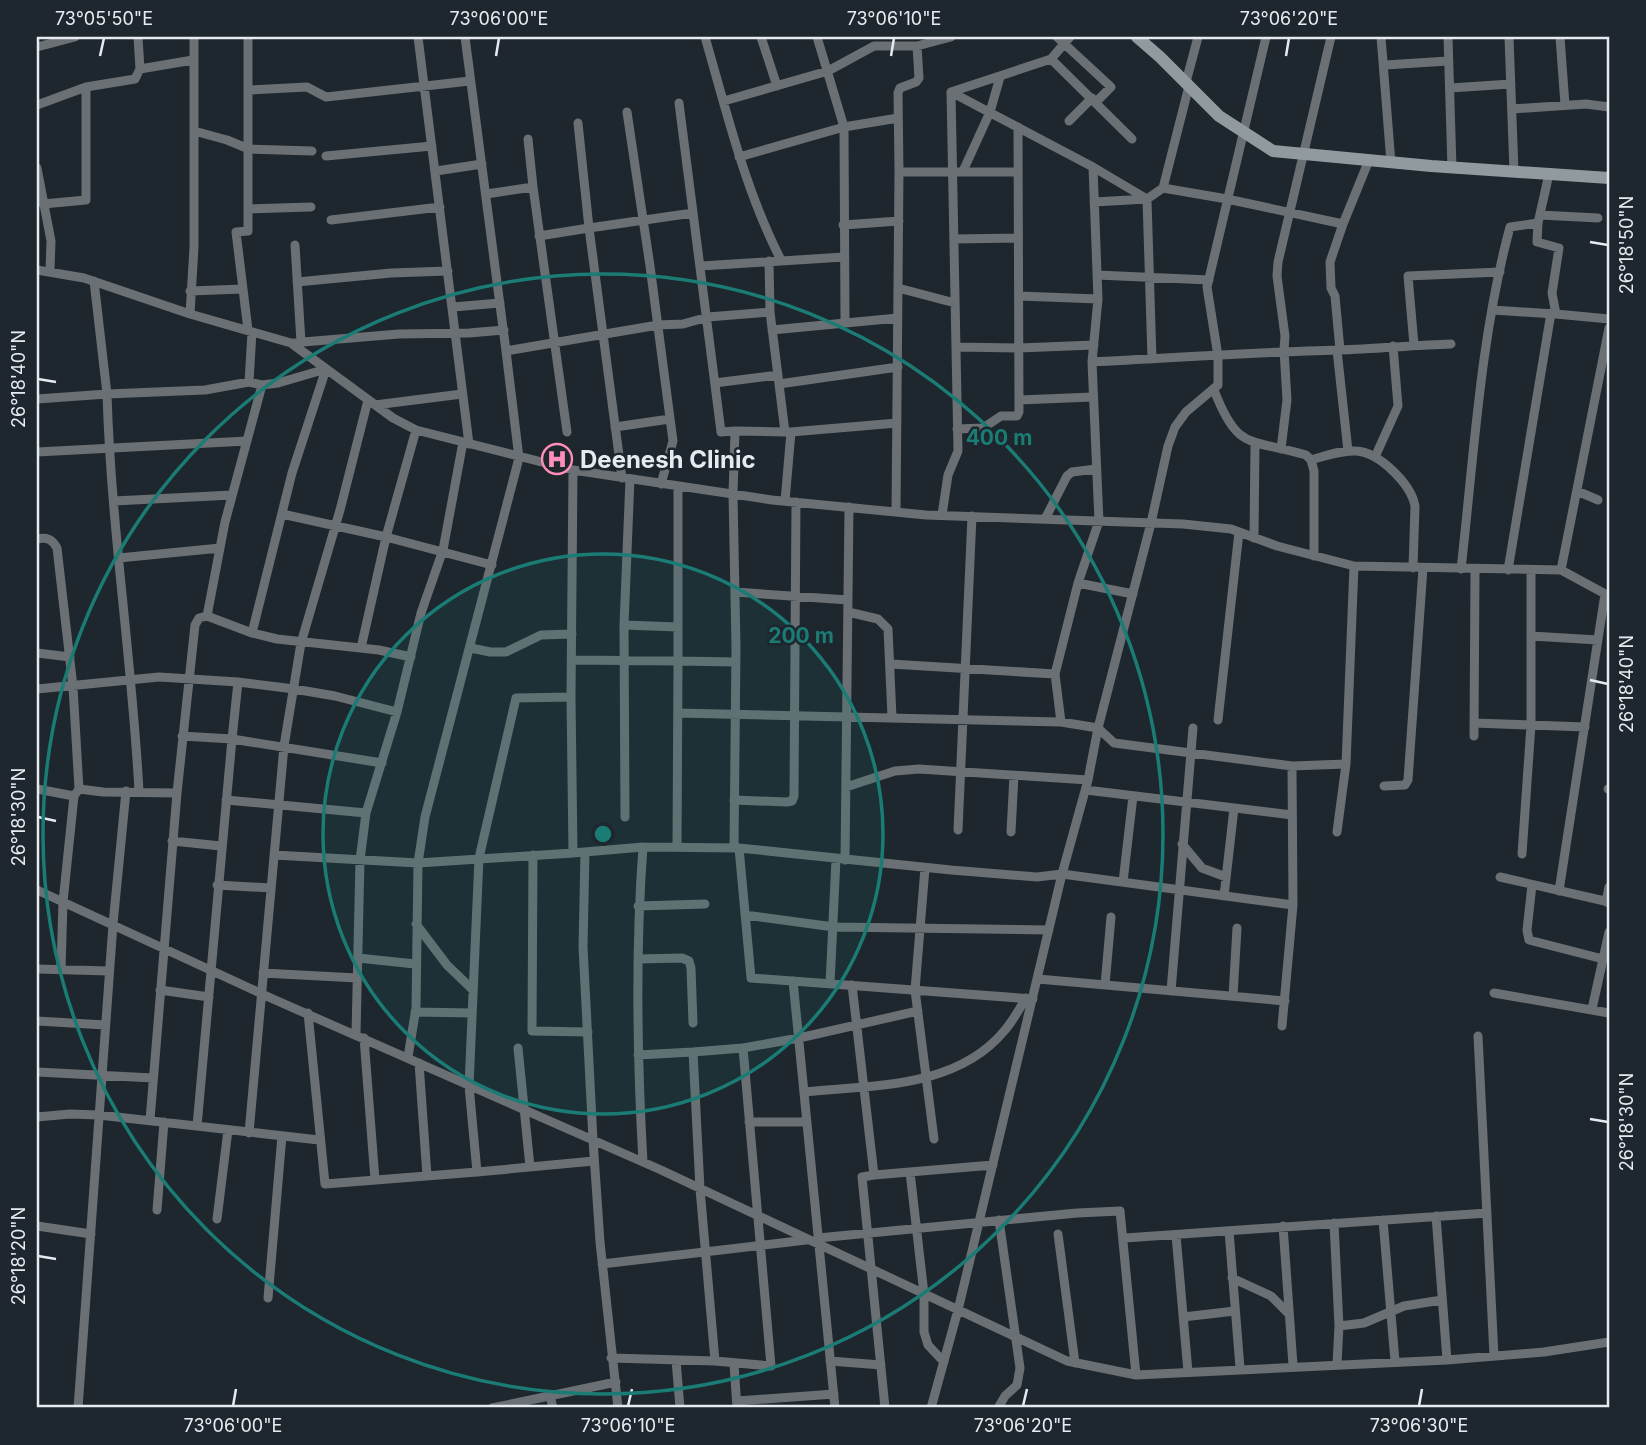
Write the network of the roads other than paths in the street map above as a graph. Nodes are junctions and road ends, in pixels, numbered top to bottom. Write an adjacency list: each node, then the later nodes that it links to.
1 (75, 37): 23 (street)
2 (138, 37): 28 (street)
3 (194, 37): 24 (street)
4 (248, 37): 38 (street)
5 (418, 37): 34 (street)
6 (464, 37): 31 (street)
7 (705, 37): 41 (street)
8 (761, 37): 35 (street)
9 (817, 37): 29 (street)
10 (951, 37): 20 (street)
11 (1137, 37): 32 (street)
12 (1198, 37): 32 (street)
13 (1266, 37): 55 (street)
14 (1331, 37): 61 (street)
15 (1381, 37): 27 (street)
16 (1448, 37): 26 (street)
17 (1509, 37): 33 (street)
18 (1560, 37): 44 (street)
19 (1064, 39): 25 (street); 40 (street)
20 (929, 40): 22 (street)
21 (872, 42): 22 (street); 29 (street)
22 (917, 46): 49 (street)
23 (37, 47)
24 (193, 60): 28 (street); 54 (street)
25 (1051, 60): 30 (street); 40 (street)
26 (1448, 61): 27 (street); 37 (street)
27 (1385, 65): 65 (street)
28 (140, 69): 36 (street)
29 (828, 71): 35 (street); 52 (street)
30 (1000, 77): 39 (street); 48 (street)
31 (470, 81): 34 (street); 66 (street)
32 (1188, 84): 55 (street); 78 (street)
33 (1511, 84): 37 (street); 46 (street)
34 (424, 85): 38 (street); 58 (street)
35 (777, 86): 41 (street)
36 (86, 87): 43 (street); 83 (street)
37 (1450, 88): 69 (street)
38 (248, 90): 59 (street)
39 (951, 92): 48 (street); 71 (street)
40 (1094, 100): 50 (street); 57 (street)
41 (724, 101): 63 (street)
42 (679, 103): 87 (street)
43 (37, 105)
44 (1566, 105): 45 (street); 46 (street)
45 (1609, 107)
46 (1512, 110): 74 (street)
47 (627, 112): 92 (street)
48 (990, 112): 53 (street); 71 (street)
49 (898, 118): 52 (street); 72 (street)
50 (1069, 121)
51 (578, 123): 96 (street)
52 (844, 127): 63 (street); 95 (street)
53 (1018, 127): 67 (street); 73 (street)
54 (194, 131): 59 (street); 116 (street)
55 (1242, 131): 61 (street); 81 (street)
56 (528, 139): 77 (street)
57 (1132, 139)
58 (432, 146): 62 (street); 70 (street)
59 (249, 149): 60 (street); 86 (street)
60 (313, 151)
61 (1303, 154): 64 (street); 88 (street)
62 (326, 156)
63 (739, 157): 102 (street)
64 (1369, 160): 65 (street); 94 (street)
65 (1391, 163): 69 (street)
66 (482, 164): 70 (street); 79 (street)
67 (1093, 167): 80 (street); 82 (street)
68 (37, 168): 83 (street)
69 (1452, 168): 74 (street)
70 (436, 171): 85 (street)
71 (958, 171): 72 (street); 73 (street); 99 (street)
72 (900, 172): 93 (street)
73 (1017, 172): 98 (street)
74 (1514, 172): 75 (street)
75 (1549, 174): 76 (street); 90 (street)
76 (1609, 178)
77 (533, 187): 79 (street); 97 (street)
78 (1163, 188): 80 (street); 81 (street)
79 (486, 194): 119 (street)
80 (1147, 199): 82 (street); 110 (street)
81 (1227, 199): 88 (street); 111 (street)
82 (1094, 202): 109 (street)
83 (43, 204): 106 (street)
84 (311, 207): 86 (street)
85 (440, 207): 91 (street); 107 (street)
86 (248, 209): 115 (street)
87 (693, 213): 92 (street); 104 (street)
88 (1290, 214): 94 (street); 145 (street)
89 (1598, 218): 90 (street)
90 (1539, 219): 108 (street); 125 (street)
91 (331, 220)
92 (643, 220): 96 (street); 130 (street)
93 (899, 221): 95 (street); 114 (street)
94 (1343, 224): 146 (street)
95 (843, 225): 101 (street)
96 (589, 228): 97 (street); 136 (street)
97 (539, 236): 138 (street)
98 (1018, 238): 99 (street); 117 (street)
99 (954, 239): 120 (street)
100 (295, 245): 113 (street)
101 (844, 257): 102 (street); 129 (street)
102 (781, 260): 103 (street)
103 (769, 261): 104 (street); 123 (street)
104 (701, 266): 126 (street)
105 (37, 270): 106 (street)
106 (50, 271): 112 (street)
107 (448, 271): 113 (street); 121 (street)
108 (1500, 272): 122 (street); 141 (street)
109 (1097, 275): 110 (street); 118 (street)
110 (1150, 278): 111 (street); 149 (street)
111 (1209, 280): 148 (street)
112 (94, 281): 124 (street); 158 (street)
113 (297, 282): 137 (street)
114 (898, 288): 120 (street); 127 (street)
115 (243, 289): 116 (street); 134 (street)
116 (190, 291): 124 (street)
117 (1019, 296): 118 (street); 144 (street)
118 (1098, 299): 140 (street)
119 (500, 303): 121 (street); 132 (street)
120 (955, 303): 143 (street)
121 (453, 307): 135 (street)
122 (1493, 310): 125 (street); 214 (street)
123 (770, 312): 126 (street); 133 (street)
124 (190, 314): 134 (street)
125 (1553, 314): 128 (street); 216 (street)
126 (708, 317): 130 (street); 155 (street)
127 (898, 318): 129 (street); 151 (street)
128 (1609, 319)
129 (845, 323): 133 (street)
130 (658, 326): 136 (street); 164 (street)
131 (1609, 328): 187 (street)
132 (504, 330): 135 (street); 147 (street)
133 (772, 330): 153 (street)
134 (250, 331): 137 (street); 154 (street)
135 (455, 332): 137 (street); 159 (street)
136 (605, 334): 138 (street); 166 (street)
137 (296, 342): 152 (street)
138 (554, 343): 147 (street); 170 (street)
139 (1451, 344): 141 (street)
140 (1094, 345): 144 (street); 150 (street)
141 (1414, 345): 142 (street)
142 (1393, 346): 146 (street); 179 (street)
143 (956, 347): 144 (street); 167 (street)
144 (1019, 348): 162 (street)
145 (1284, 350): 146 (street); 148 (street); 176 (street)
146 (1338, 350): 177 (street)
147 (506, 351): 180 (street)
148 (1218, 356): 149 (street); 157 (street)
149 (1152, 359): 150 (street)
150 (1092, 362): 160 (street)
151 (898, 367): 153 (street); 165 (street)
152 (326, 369): 156 (street); 163 (street); 196 (street)
153 (778, 379): 155 (street); 171 (street)
154 (249, 382): 156 (street); 158 (street)
155 (715, 383): 169 (street)
156 (262, 385): 172 (street)
157 (1214, 390): 174 (street); 201 (street)
158 (107, 394): 161 (street); 175 (street)
159 (462, 394): 163 (street); 173 (street)
160 (1093, 397): 162 (street); 182 (street)
161 (37, 399)
162 (1019, 400): 167 (street)
163 (371, 403): 168 (street); 202 (street)
164 (670, 419): 166 (street); 185 (street)
165 (897, 423): 171 (street); 195 (street)
166 (615, 427): 184 (street)
167 (957, 429): 197 (street)
168 (416, 430): 173 (street); 204 (street)
169 (735, 431): 171 (street); 188 (street)
170 (567, 432)
171 (788, 432): 192 (street)
172 (247, 441): 175 (street); 189 (street)
173 (466, 443): 180 (street); 208 (street)
174 (1255, 443): 176 (street); 205 (street)
175 (109, 448): 178 (street); 191 (street)
176 (1281, 449): 181 (street)
177 (1348, 451): 179 (street); 181 (street)
178 (37, 452)
179 (1374, 457): 213 (street)
180 (519, 458): 183 (street); 211 (street)
181 (1311, 460): 209 (street)
182 (1096, 469): 199 (street); 200 (street)
183 (573, 470): 184 (street); 230 (street)
184 (626, 478): 185 (street); 227 (street)
185 (661, 484): 186 (street)
186 (678, 486): 188 (street); 228 (street)
187 (1577, 491): 190 (street); 218 (street)
188 (733, 494): 192 (street); 220 (street)
189 (232, 495): 191 (street); 207 (street)
190 (1598, 500)
191 (114, 501): 210 (street)
192 (785, 501): 193 (street)
193 (796, 502): 194 (street); 222 (street)
194 (849, 507): 195 (street); 224 (street)
195 (896, 512): 197 (street)
196 (282, 514): 202 (street); 229 (street)
197 (942, 515): 198 (street)
198 (972, 516): 199 (street); 244 (street)
199 (1045, 519): 200 (street)
200 (1098, 521): 201 (street); 219 (street)
201 (1152, 523): 203 (street); 221 (street)
202 (335, 526): 204 (street); 233 (street)
203 (1239, 532): 205 (street); 260 (street)
204 (386, 537): 208 (street); 234 (street)
205 (1254, 538): 209 (street)
206 (37, 539): 237 (street)
207 (220, 548): 210 (street); 226 (street)
208 (441, 553): 211 (street); 238 (street)
209 (1314, 555): 212 (street)
210 (119, 558): 246 (street)
211 (492, 565): 235 (street)
212 (1354, 566): 213 (street); 273 (street)
213 (1418, 568): 214 (street); 278 (street)
214 (1461, 569): 215 (street)
215 (1475, 570): 216 (street); 262 (street)
216 (1508, 570): 217 (street)
217 (1531, 570): 218 (street); 231 (street)
218 (1561, 570): 223 (street)
219 (1078, 583): 221 (street); 245 (street)
220 (735, 592): 222 (street); 242 (street)
221 (1133, 594): 265 (street)
222 (795, 595): 224 (street); 256 (street)
223 (1607, 595): 232 (street)
224 (848, 600): 225 (street)
225 (848, 612): 243 (street); 257 (street)
226 (207, 615): 229 (street); 247 (street)
227 (624, 625): 228 (street); 240 (street)
228 (678, 627): 241 (street)
229 (252, 633): 233 (street)
230 (572, 634): 235 (street); 239 (street)
231 (1531, 636): 232 (street); 263 (street)
232 (1598, 640): 264 (street)
233 (301, 643): 234 (street); 251 (street)
234 (361, 648): 238 (street)
235 (471, 648): 312 (street)
236 (37, 653): 237 (street)
237 (70, 657): 249 (street)
238 (411, 657): 253 (street)
239 (572, 660): 240 (street); 252 (street)
240 (624, 660): 241 (street); 294 (street)
241 (678, 661): 242 (street); 254 (street)
242 (736, 662): 255 (street)
243 (891, 664): 244 (street); 258 (street)
244 (965, 669): 245 (street); 259 (street)
245 (1055, 674): 261 (street)
246 (131, 680): 247 (street); 249 (street); 283 (street)
247 (188, 680): 248 (street); 267 (street)
248 (238, 682): 251 (street); 269 (street)
249 (73, 687): 250 (street); 284 (street)
250 (37, 689)
251 (294, 689): 253 (street); 270 (street)
252 (571, 697): 305 (street); 309 (street)
253 (397, 712): 272 (street)
254 (678, 713): 255 (street); 302 (street)
255 (736, 714): 256 (street); 288 (street)
256 (795, 715): 257 (street); 288 (street)
257 (847, 717): 258 (street); 279 (street)
258 (892, 717): 259 (street)
259 (962, 720): 261 (street); 275 (street)
260 (1218, 720)
261 (1062, 722): 265 (street)
262 (1474, 723): 263 (street); 268 (street)
263 (1531, 725): 264 (street); 306 (street)
264 (1585, 727): 324 (street)
265 (1098, 728): 271 (street); 277 (street)
266 (1193, 728): 271 (street)
267 (182, 736): 269 (street); 285 (street)
268 (1474, 736)
269 (232, 739): 270 (street); 287 (street)
270 (284, 746): 272 (street); 290 (street)
271 (1191, 753): 274 (street); 289 (street)
272 (382, 763): 292 (street)
273 (1346, 764): 274 (street); 297 (street)
274 (1292, 766): 293 (street)
275 (960, 771): 276 (street); 279 (street); 295 (street)
276 (1014, 775): 277 (street); 296 (street)
277 (1088, 780): 281 (street)
278 (1384, 786)
279 (846, 787): 310 (street)
280 (37, 789): 284 (street)
281 (1086, 790): 286 (street); 314 (street)
282 (126, 791): 283 (street); 284 (street); 333 (street)
283 (139, 791): 285 (street)
284 (77, 792): 326 (street)
285 (177, 793): 298 (street)
286 (1133, 796): 289 (street); 317 (street)
287 (226, 800): 290 (street); 300 (street)
288 (734, 800): 303 (street)
289 (1186, 802): 291 (street); 299 (street)
290 (278, 805): 292 (street); 307 (street)
291 (1234, 808): 293 (street); 315 (street)
292 (366, 813): 311 (street)
293 (1292, 816): 329 (street)
294 (625, 817)
295 (958, 830)
296 (1011, 832)
297 (1337, 832)
298 (173, 841): 300 (street); 340 (street)
299 (1182, 844): 315 (street); 322 (street)
300 (221, 846): 318 (street)
301 (643, 847): 302 (street); 304 (street); 330 (street)
302 (677, 847): 303 (street)
303 (736, 848): 310 (street); 331 (street)
304 (585, 852): 305 (street); 377 (street)
305 (573, 853): 308 (street)
306 (1522, 854)
307 (274, 855): 311 (street); 321 (street)
308 (533, 855): 309 (street); 377 (street)
309 (478, 858): 312 (street); 357 (street)
310 (840, 859): 313 (street); 335 (street)
311 (360, 860): 312 (street); 341 (street)
312 (418, 863): 334 (street)
313 (925, 868): 314 (street); 336 (street)
314 (1062, 874): 317 (street); 338 (street)
315 (1226, 877): 325 (street)
316 (1500, 877): 319 (street)
317 (1123, 882): 322 (street)
318 (217, 885): 321 (street); 347 (street)
319 (1532, 885): 324 (street); 343 (street)
320 (1609, 887): 327 (street)
321 (271, 888): 349 (street)
322 (1178, 889): 325 (street); 359 (street)
323 (37, 890): 326 (street)
324 (1559, 891): 327 (street)
325 (1224, 895): 329 (street)
326 (63, 902): 333 (street); 346 (street)
327 (1608, 902)
328 (705, 904): 330 (street)
329 (1293, 905): 365 (street)
330 (638, 906): 342 (street)
331 (745, 915): 335 (street); 352 (street)
332 (1111, 917): 355 (street)
333 (113, 924): 340 (street); 348 (street)
334 (416, 924): 344 (street); 357 (street)
335 (834, 927): 336 (street); 353 (street)
336 (920, 927): 338 (street); 358 (street)
337 (1237, 928): 362 (street)
338 (1049, 930): 351 (street)
339 (1609, 932): 343 (street)
340 (163, 947): 347 (street); 356 (street)
341 (358, 958): 344 (street); 350 (street)
342 (638, 959): 373 (street); 384 (street)
343 (1603, 959): 366 (street)
344 (415, 964): 368 (street)
345 (37, 968): 346 (street)
346 (61, 969): 348 (street)
347 (212, 970): 360 (street); 363 (street)
348 (109, 971): 374 (street)
349 (263, 973): 350 (street); 360 (street)
350 (357, 978): 378 (street)
351 (1038, 979): 355 (street); 364 (street)
352 (793, 981): 353 (street); 380 (street)
353 (830, 984): 354 (street)
354 (852, 985): 358 (street); 375 (street)
355 (1105, 985): 359 (street)
356 (160, 990): 363 (street); 389 (street)
357 (473, 990): 370 (street)
358 (915, 990): 364 (street); 367 (street)
359 (1171, 991): 362 (street)
360 (261, 993): 369 (street); 403 (street)
361 (1494, 993): 366 (street)
362 (1233, 996): 365 (street)
363 (209, 997): 401 (street)
364 (1029, 999): 390 (street); 410 (street)
365 (1284, 1001): 376 (street)
366 (1592, 1009): 371 (street)
367 (918, 1011): 375 (street); 390 (street)
368 (415, 1012): 370 (street); 385 (street)
369 (308, 1013): 378 (street); 406 (street)
370 (472, 1013): 391 (street)
371 (1609, 1013)
372 (37, 1021): 374 (street)
373 (692, 1023)
374 (105, 1025): 388 (street)
375 (856, 1025): 380 (street); 392 (street)
376 (1282, 1026)
377 (588, 1032): 407 (street)
378 (360, 1036): 385 (street); 416 (street)
379 (1478, 1036): 419 (street)
380 (799, 1038): 382 (street); 393 (street)
381 (518, 1048): 394 (street)
382 (743, 1048): 383 (street); 399 (street)
383 (693, 1052): 384 (street); 417 (street)
384 (638, 1055): 409 (street)
385 (408, 1057): 386 (street)
386 (419, 1063): 391 (street); 415 (street)
387 (37, 1072): 388 (street)
388 (102, 1074): 389 (street); 395 (street)
389 (153, 1077): 397 (street)
390 (926, 1079): 392 (street); 405 (street)
391 (469, 1086): 394 (street); 412 (street)
392 (864, 1086): 393 (street); 414 (street)
393 (804, 1092): 400 (street)
394 (523, 1109): 407 (street); 411 (street)
395 (99, 1115): 396 (street); 397 (street); 432 (street)
396 (37, 1117)
397 (150, 1120): 398 (street)
398 (164, 1122): 401 (street); 418 (street)
399 (749, 1122): 400 (street); 421 (street)
400 (807, 1122): 437 (street)
401 (197, 1126): 402 (street)
402 (228, 1130): 403 (street); 422 (street)
403 (249, 1133): 404 (street)
404 (282, 1136): 406 (street); 444 (street)
405 (934, 1139)
406 (319, 1140): 416 (street)
407 (593, 1140): 408 (street); 409 (street)
408 (594, 1161): 411 (street); 440 (street)
409 (643, 1162): 417 (street)
410 (993, 1165): 413 (street); 425 (street)
411 (530, 1167): 412 (street)
412 (477, 1172): 415 (street)
413 (910, 1172): 414 (street); 429 (street)
414 (874, 1175): 431 (street)
415 (426, 1176): 416 (street)
416 (375, 1180)
417 (700, 1189): 421 (street); 439 (street)
418 (157, 1210)
419 (1487, 1213): 420 (street); 454 (street)
420 (1436, 1216): 424 (street); 445 (street)
421 (757, 1217): 436 (street); 438 (street)
422 (217, 1219)
423 (999, 1220): 425 (street); 435 (street); 452 (street)
424 (1383, 1220): 426 (street); 447 (street)
425 (979, 1222): 429 (street); 446 (street)
426 (1334, 1223): 428 (street); 451 (street)
427 (37, 1226): 432 (street)
428 (1283, 1226): 430 (street); 449 (street)
429 (916, 1228): 431 (street); 443 (street)
430 (1229, 1231): 434 (street); 442 (street)
431 (868, 1233): 437 (street); 441 (street)
432 (90, 1234): 474 (street)
433 (1058, 1234): 462 (street)
434 (1176, 1235): 435 (street); 450 (street)
435 (1125, 1238): 469 (street)
436 (807, 1240): 437 (street); 438 (street)
437 (819, 1242): 441 (street); 460 (street)
438 (760, 1245): 439 (street); 463 (street)
439 (705, 1251): 440 (street); 459 (street)
440 (602, 1264): 455 (street)
441 (871, 1269): 443 (street); 465 (street)
442 (1232, 1278): 448 (street); 449 (street)
443 (924, 1294): 446 (street); 461 (street)
444 (268, 1298)
445 (1442, 1300): 447 (street); 457 (street)
446 (958, 1310): 452 (street); 461 (street)
447 (1391, 1310): 451 (street); 458 (street)
448 (1235, 1311): 450 (street); 467 (street)
449 (1289, 1315): 466 (street)
450 (1183, 1317): 468 (street)
451 (1339, 1326): 464 (street)
452 (1016, 1338): 462 (street); 482 (street)
453 (1609, 1342): 454 (street)
454 (1494, 1356): 457 (street)
455 (611, 1358): 456 (street); 470 (street)
456 (676, 1360): 459 (street); 478 (street)
457 (1447, 1360): 458 (street)
458 (1395, 1361): 464 (street)
459 (715, 1362): 463 (street)
460 (830, 1362): 465 (street); 471 (street)
461 (944, 1362): 481 (street)
462 (1074, 1363): 469 (street)
463 (734, 1364): 473 (street)
464 (1338, 1364): 466 (street)
465 (881, 1365): 480 (street)
466 (1293, 1366): 467 (street)
467 (1240, 1368): 468 (street)
468 (1188, 1372): 469 (street)
469 (1136, 1375)
470 (616, 1382): 472 (street); 477 (street)
471 (834, 1395): 473 (street); 479 (street)
472 (550, 1396): 475 (street); 476 (street)
473 (737, 1405)
474 (78, 1408)
475 (492, 1408)
476 (553, 1408)
477 (618, 1408)
478 (680, 1408)
479 (835, 1408)
480 (885, 1408)
481 (931, 1408)
482 (998, 1408)

